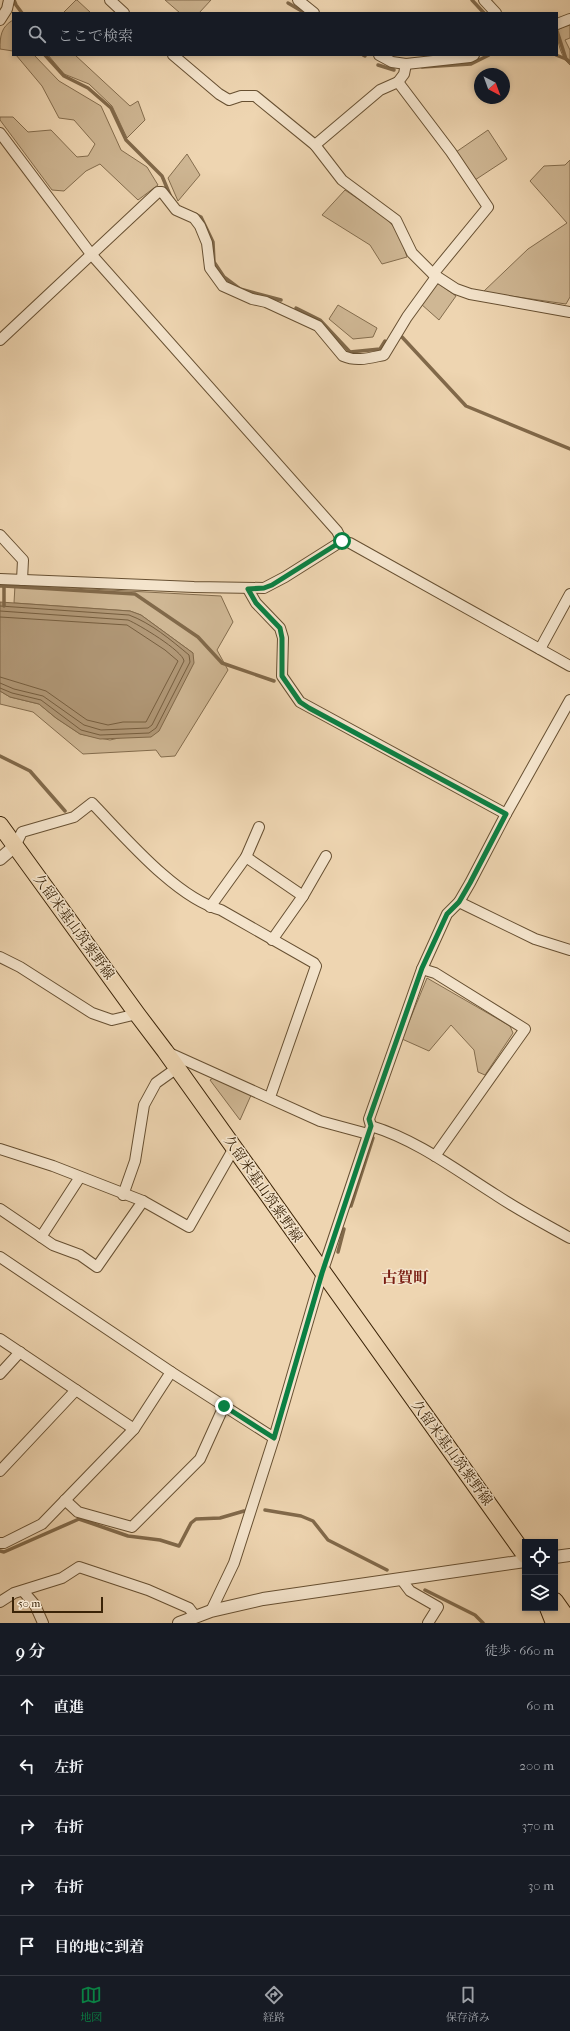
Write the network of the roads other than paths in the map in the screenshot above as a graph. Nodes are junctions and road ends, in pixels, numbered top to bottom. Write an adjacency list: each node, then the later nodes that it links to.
1 (9, 0): 9 (street)
2 (110, 0): 5 (street)
3 (298, 0): 6 (street)
4 (484, 0): 7 (street)
5 (123, 12)
6 (313, 12)
7 (495, 12)
8 (570, 19): 10 (street)
9 (0, 20)
10 (558, 24)
11 (174, 56): 17 (street)
12 (381, 56): 14 (street)
13 (472, 56): 14 (street)
14 (406, 64): 15 (street)
15 (398, 82): 17 (street); 19 (street)
16 (0, 133): 18 (street)
17 (315, 145): 19 (street)
18 (91, 254): 19 (street); 21 (street); 23 (street)
19 (434, 276): 20 (street)
20 (570, 312)
21 (0, 340)
22 (0, 534): 25 (street)
23 (342, 541): 26 (street); 28 (street)
24 (0, 579): 25 (street)
25 (22, 580): 26 (street)
26 (248, 589): 31 (street)
27 (570, 594): 28 (street)
28 (540, 649): 29 (street)
29 (570, 666)
30 (570, 700): 31 (street)
31 (506, 814): 39 (street)
32 (0, 824): 34 (main road, 久留米基山筑紫野線)
33 (259, 827): 36 (street)
34 (15, 846): 37 (street); 40 (street); 45 (main road, 久留米基山筑紫野線)
35 (326, 856): 38 (street)
36 (246, 857): 38 (street); 40 (street)
37 (0, 859)
38 (303, 896): 41 (street)
39 (459, 902): 42 (street); 44 (street)
40 (210, 907): 41 (street)
41 (272, 940): 48 (street)
42 (570, 950)
43 (0, 957): 45 (street)
44 (422, 968): 49 (street); 52 (street)
45 (136, 1014): 46 (main road, 久留米基山筑紫野線)
46 (165, 1051): 47 (main road, 久留米基山筑紫野線); 48 (street)
47 (177, 1068): 50 (main road, 久留米基山筑紫野線); 54 (street)
48 (270, 1097): 49 (street)
49 (370, 1130): 52 (street); 60 (street)
50 (234, 1148): 55 (street); 60 (main road, 久留米基山筑紫野線)
51 (0, 1149): 53 (street)
52 (434, 1156): 58 (street)
53 (80, 1177): 54 (street); 57 (street)
54 (123, 1195): 55 (street)
55 (143, 1201): 57 (street)
56 (0, 1209): 57 (street)
57 (41, 1237)
58 (570, 1238)
59 (2, 1262): 63 (street)
60 (322, 1273): 68 (street); 72 (main road, 久留米基山筑紫野線)
61 (0, 1339): 62 (street)
62 (20, 1352): 64 (street); 65 (street)
63 (171, 1372): 66 (street); 67 (street)
64 (0, 1374)
65 (76, 1390): 67 (street); 69 (street)
66 (224, 1406): 68 (street); 70 (street)
67 (134, 1429): 70 (street)
68 (274, 1438): 80 (street)
69 (0, 1471)
70 (65, 1500): 71 (street)
71 (0, 1543)
72 (522, 1551)
73 (570, 1555): 74 (street)
74 (558, 1557)
75 (522, 1561): 76 (street)
76 (401, 1579): 80 (street); 86 (street)
77 (23, 1591): 78 (street); 82 (street); 84 (street)
78 (0, 1602)
79 (558, 1605): 83 (main road)
80 (211, 1611): 82 (street)
81 (549, 1611): 87 (main road)
82 (195, 1616): 85 (street)
83 (570, 1622)
84 (43, 1623)
85 (179, 1623)
86 (428, 1623)
87 (554, 1623)

